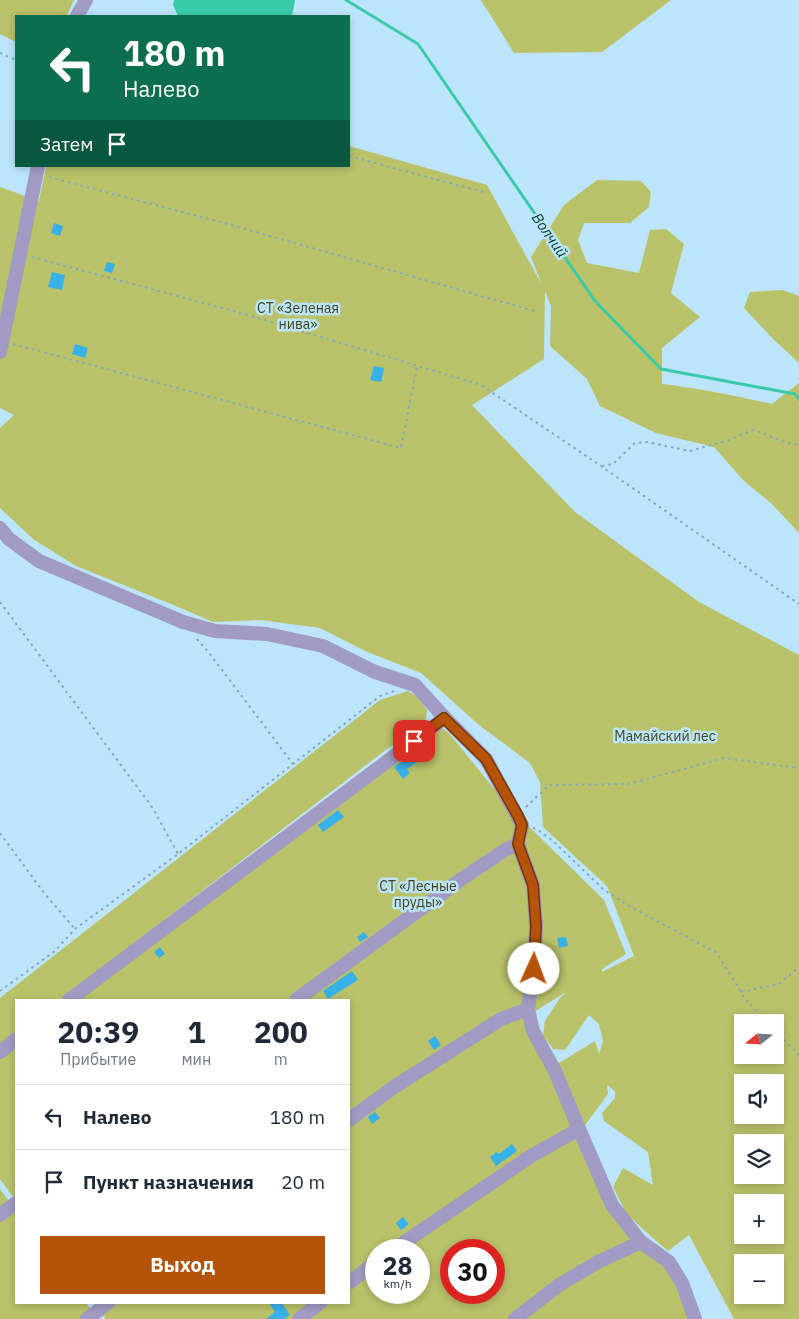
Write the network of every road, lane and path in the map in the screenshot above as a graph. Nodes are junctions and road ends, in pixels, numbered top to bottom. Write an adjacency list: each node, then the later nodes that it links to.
1 (86, 0): 2 (street)
2 (78, 15)
3 (0, 53): 4 (path)
4 (15, 60)
5 (350, 156): 7 (path)
6 (37, 170): 8 (street); 9 (path)
7 (483, 192)
8 (20, 254): 10 (street); 11 (path)
9 (538, 312)
10 (1, 347): 11 (path)
11 (417, 366): 13 (path)
12 (799, 445): 13 (path)
13 (601, 466): 16 (path)
14 (0, 528): 17 (street)
15 (0, 602): 25 (path)
16 (799, 604)
17 (183, 622): 18 (street); 20 (path)
18 (415, 685): 19 (street); 20 (path)
19 (444, 718): 22 (street); 30 (street)
20 (293, 764): 25 (path)
21 (799, 768): 22 (path)
22 (520, 821): 24 (street); 29 (path)
23 (0, 833): 26 (path)
24 (518, 844): 31 (street); 32 (street)
25 (178, 854): 26 (path)
26 (75, 929): 28 (path)
27 (799, 966): 29 (path)
28 (0, 991)
29 (741, 992): 33 (path)
30 (69, 999)
31 (297, 999)
32 (528, 1009): 38 (street); 39 (street)
33 (759, 1014)
34 (15, 1040): 36 (street)
35 (784, 1040): 37 (path)
36 (0, 1052)
37 (799, 1056)
38 (350, 1119)
39 (578, 1129): 42 (street); 43 (street)
40 (15, 1205): 41 (street)
41 (0, 1215)
42 (409, 1239)
43 (641, 1242): 50 (street); 51 (street)
44 (365, 1270): 45 (street)
45 (350, 1281)
46 (106, 1304): 48 (street)
47 (318, 1304): 49 (street)
48 (87, 1319)
49 (299, 1319)
50 (515, 1319)
51 (695, 1319)

